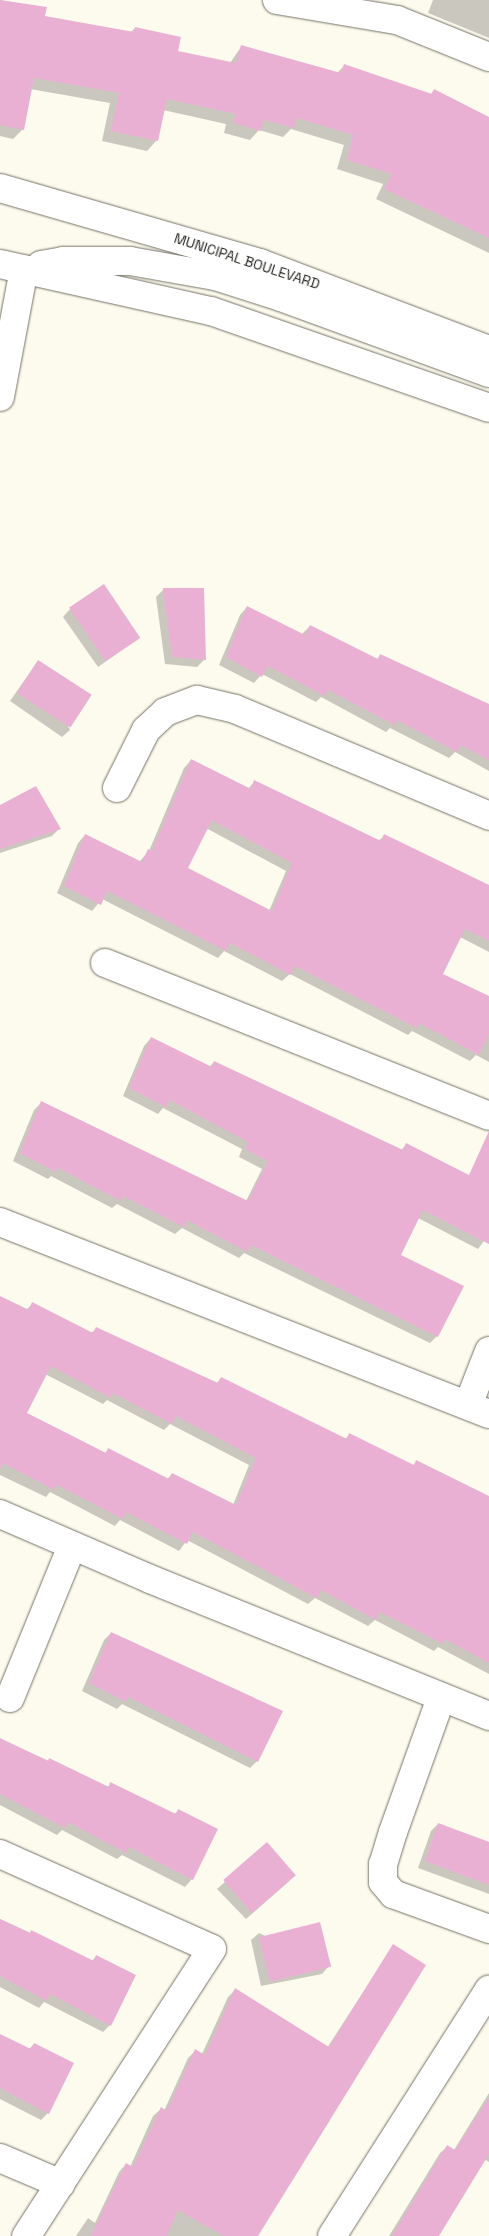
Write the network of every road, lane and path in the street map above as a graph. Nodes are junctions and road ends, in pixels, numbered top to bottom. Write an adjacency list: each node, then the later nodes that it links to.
1 (277, 0): 2 (street)
2 (401, 10): 3 (street)
3 (489, 56)
4 (0, 188): 7 (street, MUNICIPAL BOULEVARD)
5 (0, 244): 6 (street)
6 (12, 266): 8 (street); 9 (street); 10 (street)
7 (489, 350)
8 (489, 373)
9 (0, 397)
10 (489, 408)
11 (117, 788): 12 (street)
12 (489, 816)
13 (105, 963): 14 (street)
14 (489, 1116)
15 (0, 1222): 17 (street)
16 (489, 1351): 17 (street)
17 (478, 1409)
18 (0, 1514): 19 (street)
19 (72, 1546): 20 (street); 21 (street)
20 (10, 1698)
21 (441, 1698): 22 (street); 24 (street)
22 (489, 1716)
23 (0, 1854): 27 (street)
24 (489, 1929)
25 (489, 1990): 29 (street)
26 (0, 2158): 27 (street)
27 (61, 2184): 28 (street)
28 (26, 2236)
29 (332, 2236)

